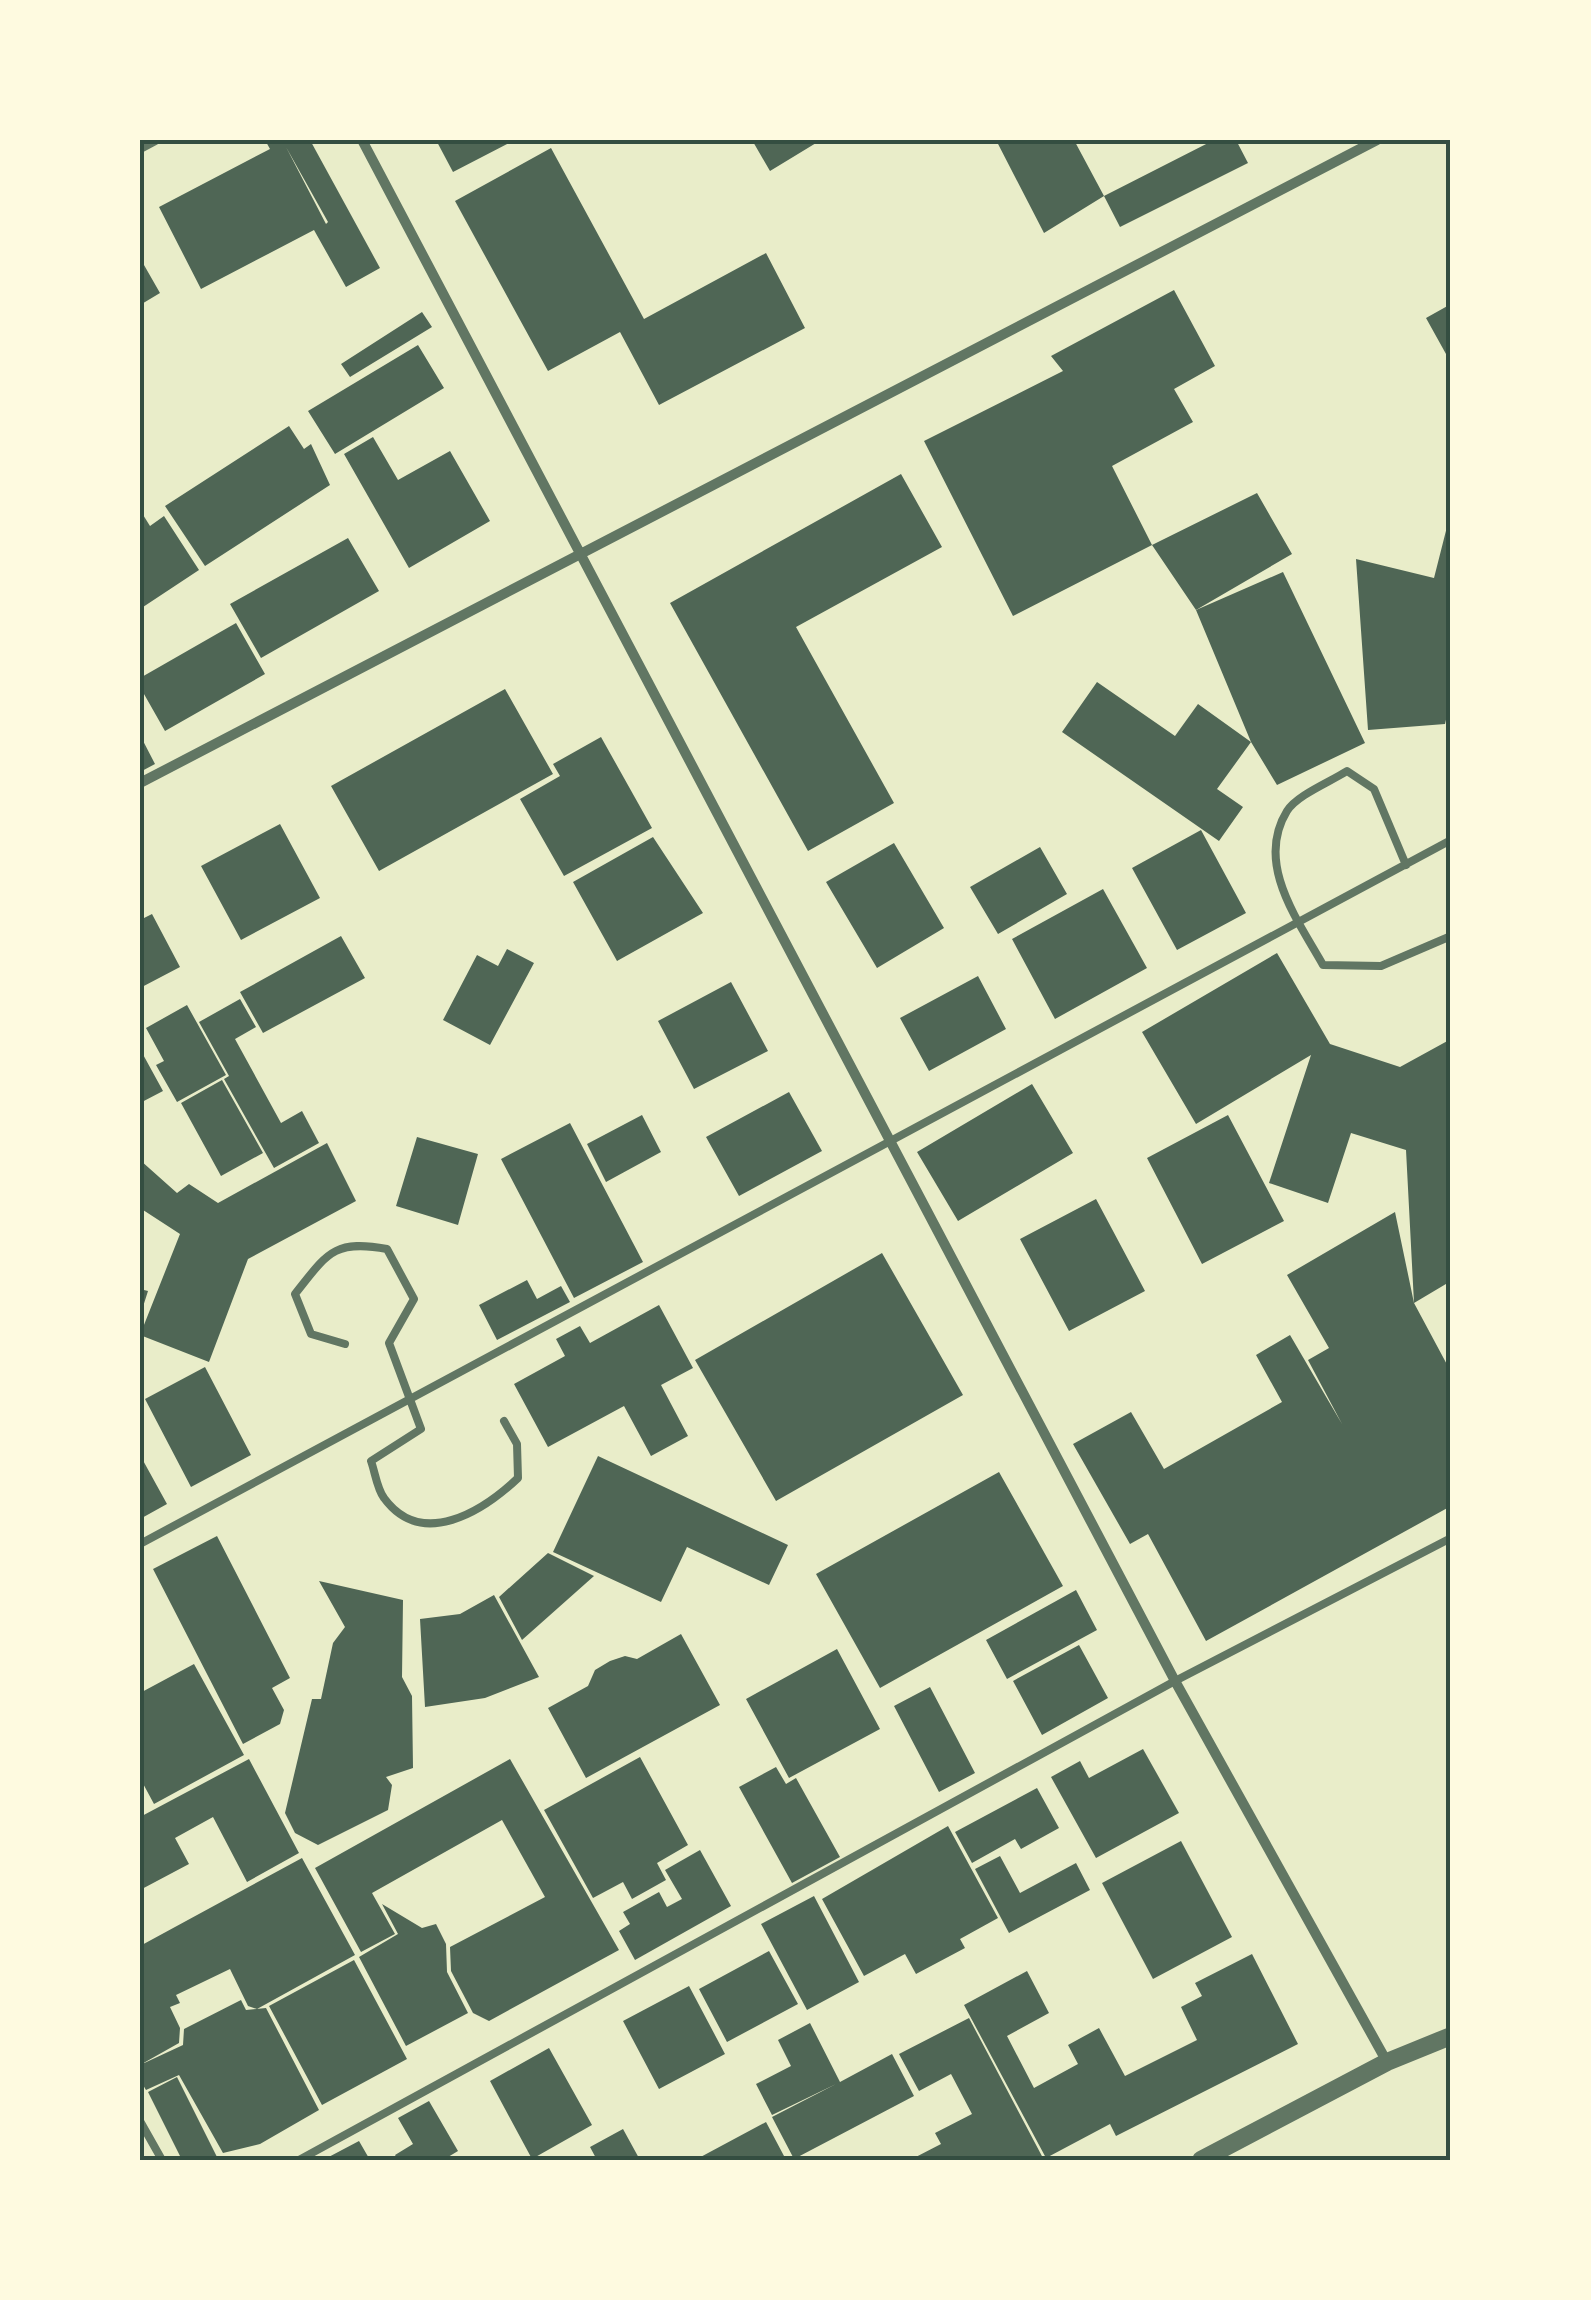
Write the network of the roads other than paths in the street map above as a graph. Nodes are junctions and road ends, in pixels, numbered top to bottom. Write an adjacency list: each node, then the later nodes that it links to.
1 (155, 140): 4 (street)
2 (362, 140): 5 (street)
3 (1377, 140): 5 (street)
4 (140, 148)
5 (580, 555): 6 (street); 11 (street)
6 (140, 783)
7 (1451, 840): 8 (lane)
8 (1406, 865): 9 (lane); 9 (lane)
9 (1299, 922): 10 (lane); 11 (lane)
10 (1451, 936)
11 (890, 1144): 13 (lane); 17 (street)
12 (345, 1344): 13 (lane)
13 (408, 1400): 14 (lane); 16 (lane)
14 (504, 1421)
15 (1451, 1538): 17 (lane)
16 (140, 1544)
17 (1176, 1681): 19 (street); 22 (lane)
18 (1451, 2036): 19 (street)
19 (1387, 2062): 23 (street)
20 (140, 2122): 21 (lane)
21 (162, 2160)
22 (300, 2160)
23 (1202, 2160)

